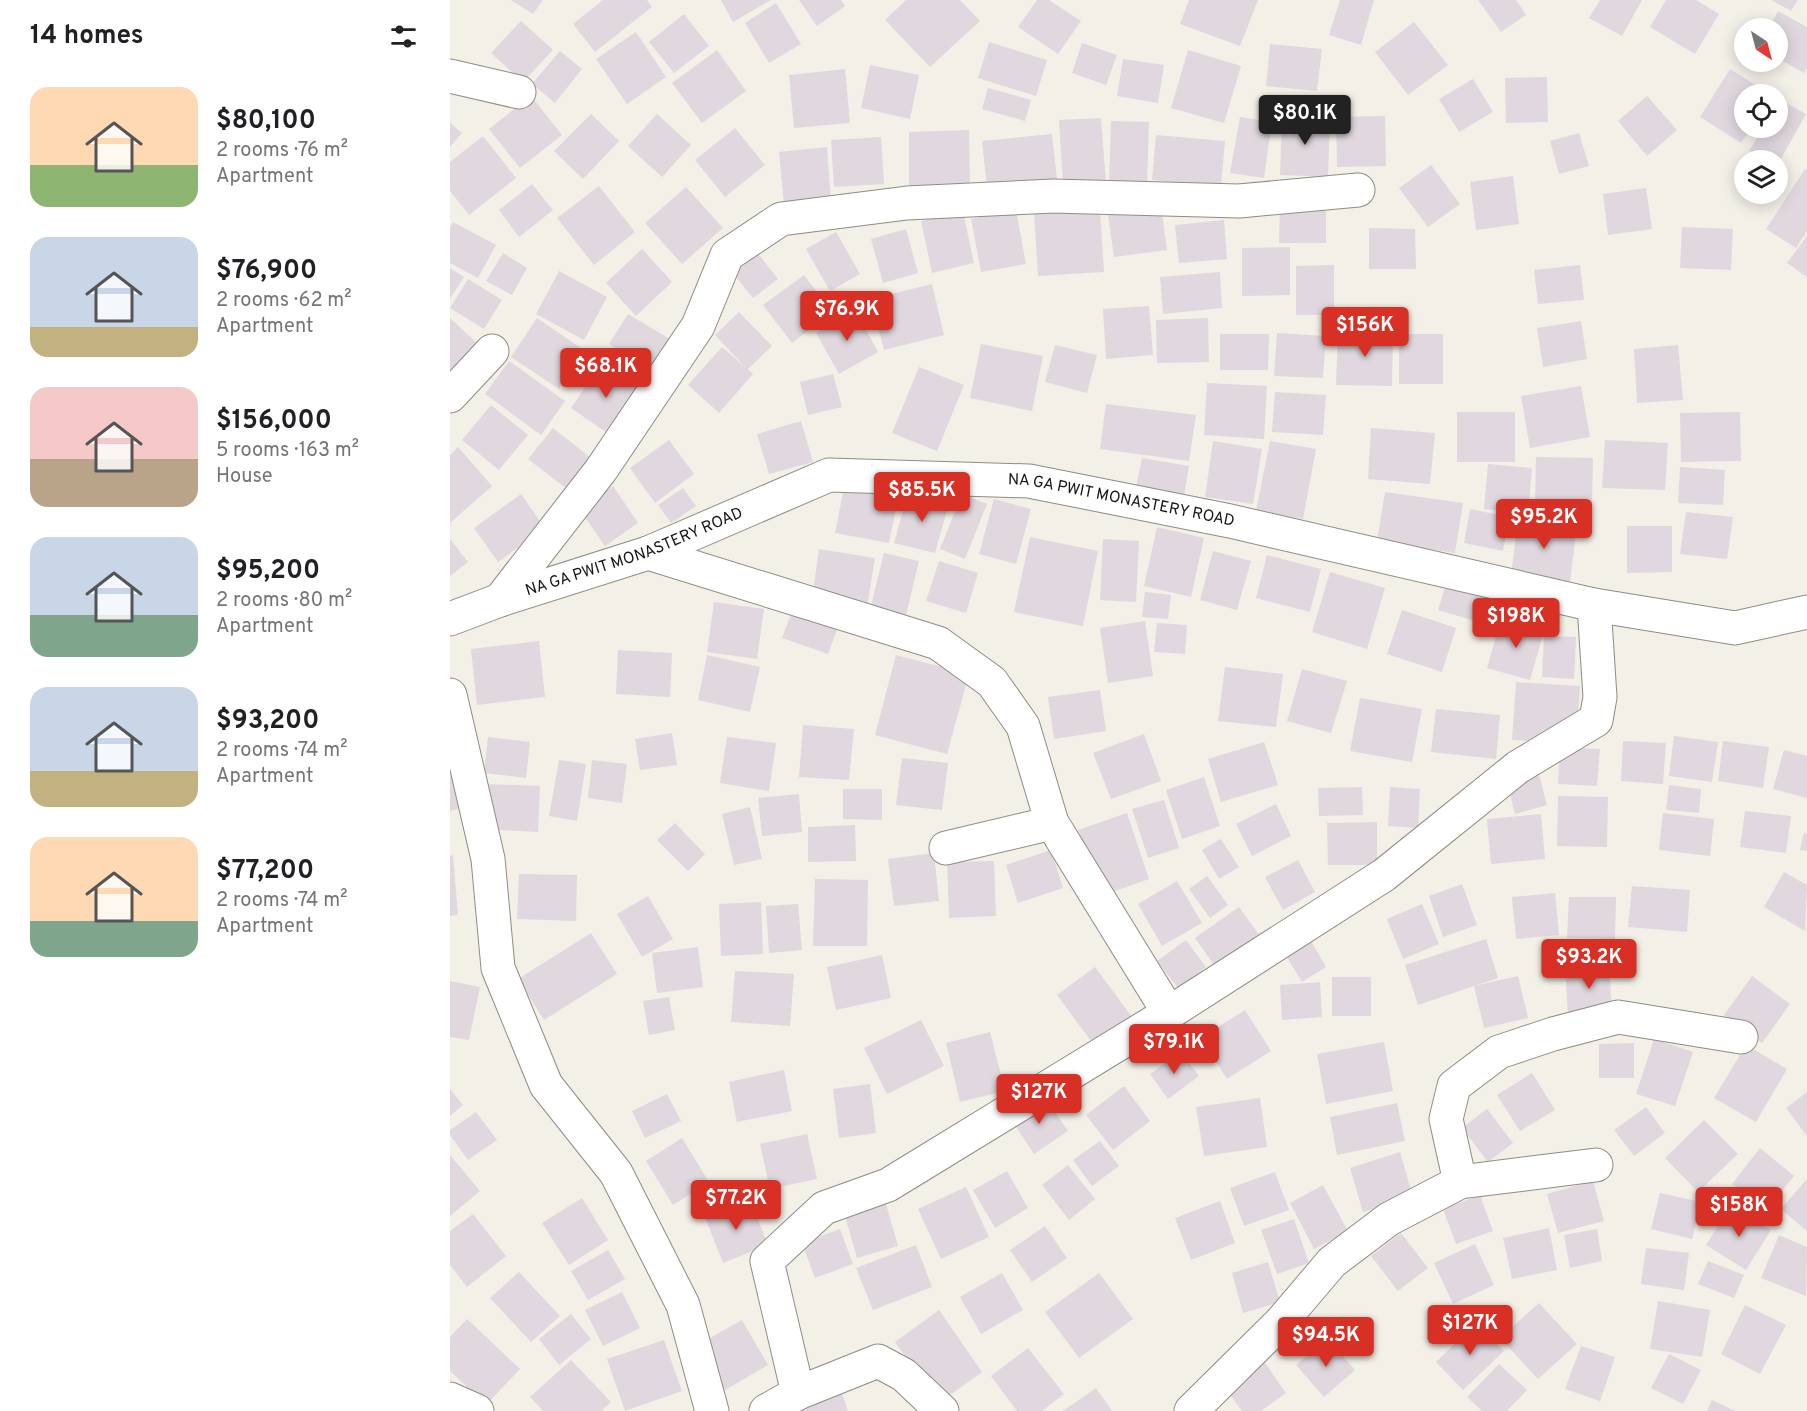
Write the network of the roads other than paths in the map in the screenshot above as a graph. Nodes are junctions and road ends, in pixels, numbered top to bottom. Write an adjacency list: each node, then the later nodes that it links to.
1 (450, 76): 2 (street)
2 (519, 92)
3 (1358, 190): 7 (street)
4 (492, 351): 5 (street)
5 (450, 396)
6 (648, 553): 7 (street, NA GA PWIT MONASTERY ROAD); 8 (street, NA GA PWIT MONASTERY ROAD); 12 (street)
7 (500, 600): 10 (street, NA GA PWIT MONASTERY ROAD)
8 (1594, 606): 9 (street, NA GA PWIT MONASTERY ROAD); 14 (street)
9 (1807, 612)
10 (450, 620)
11 (450, 695): 21 (street)
12 (1052, 822): 13 (street); 14 (street)
13 (946, 848)
14 (1169, 1013): 18 (street)
15 (1741, 1037): 17 (street)
16 (1596, 1165): 17 (street)
17 (1461, 1182): 24 (street)
18 (798, 1394): 22 (street); 23 (street)
19 (450, 1398): 20 (street)
20 (477, 1411)
21 (712, 1411)
22 (766, 1411)
23 (942, 1411)
24 (1191, 1411)

